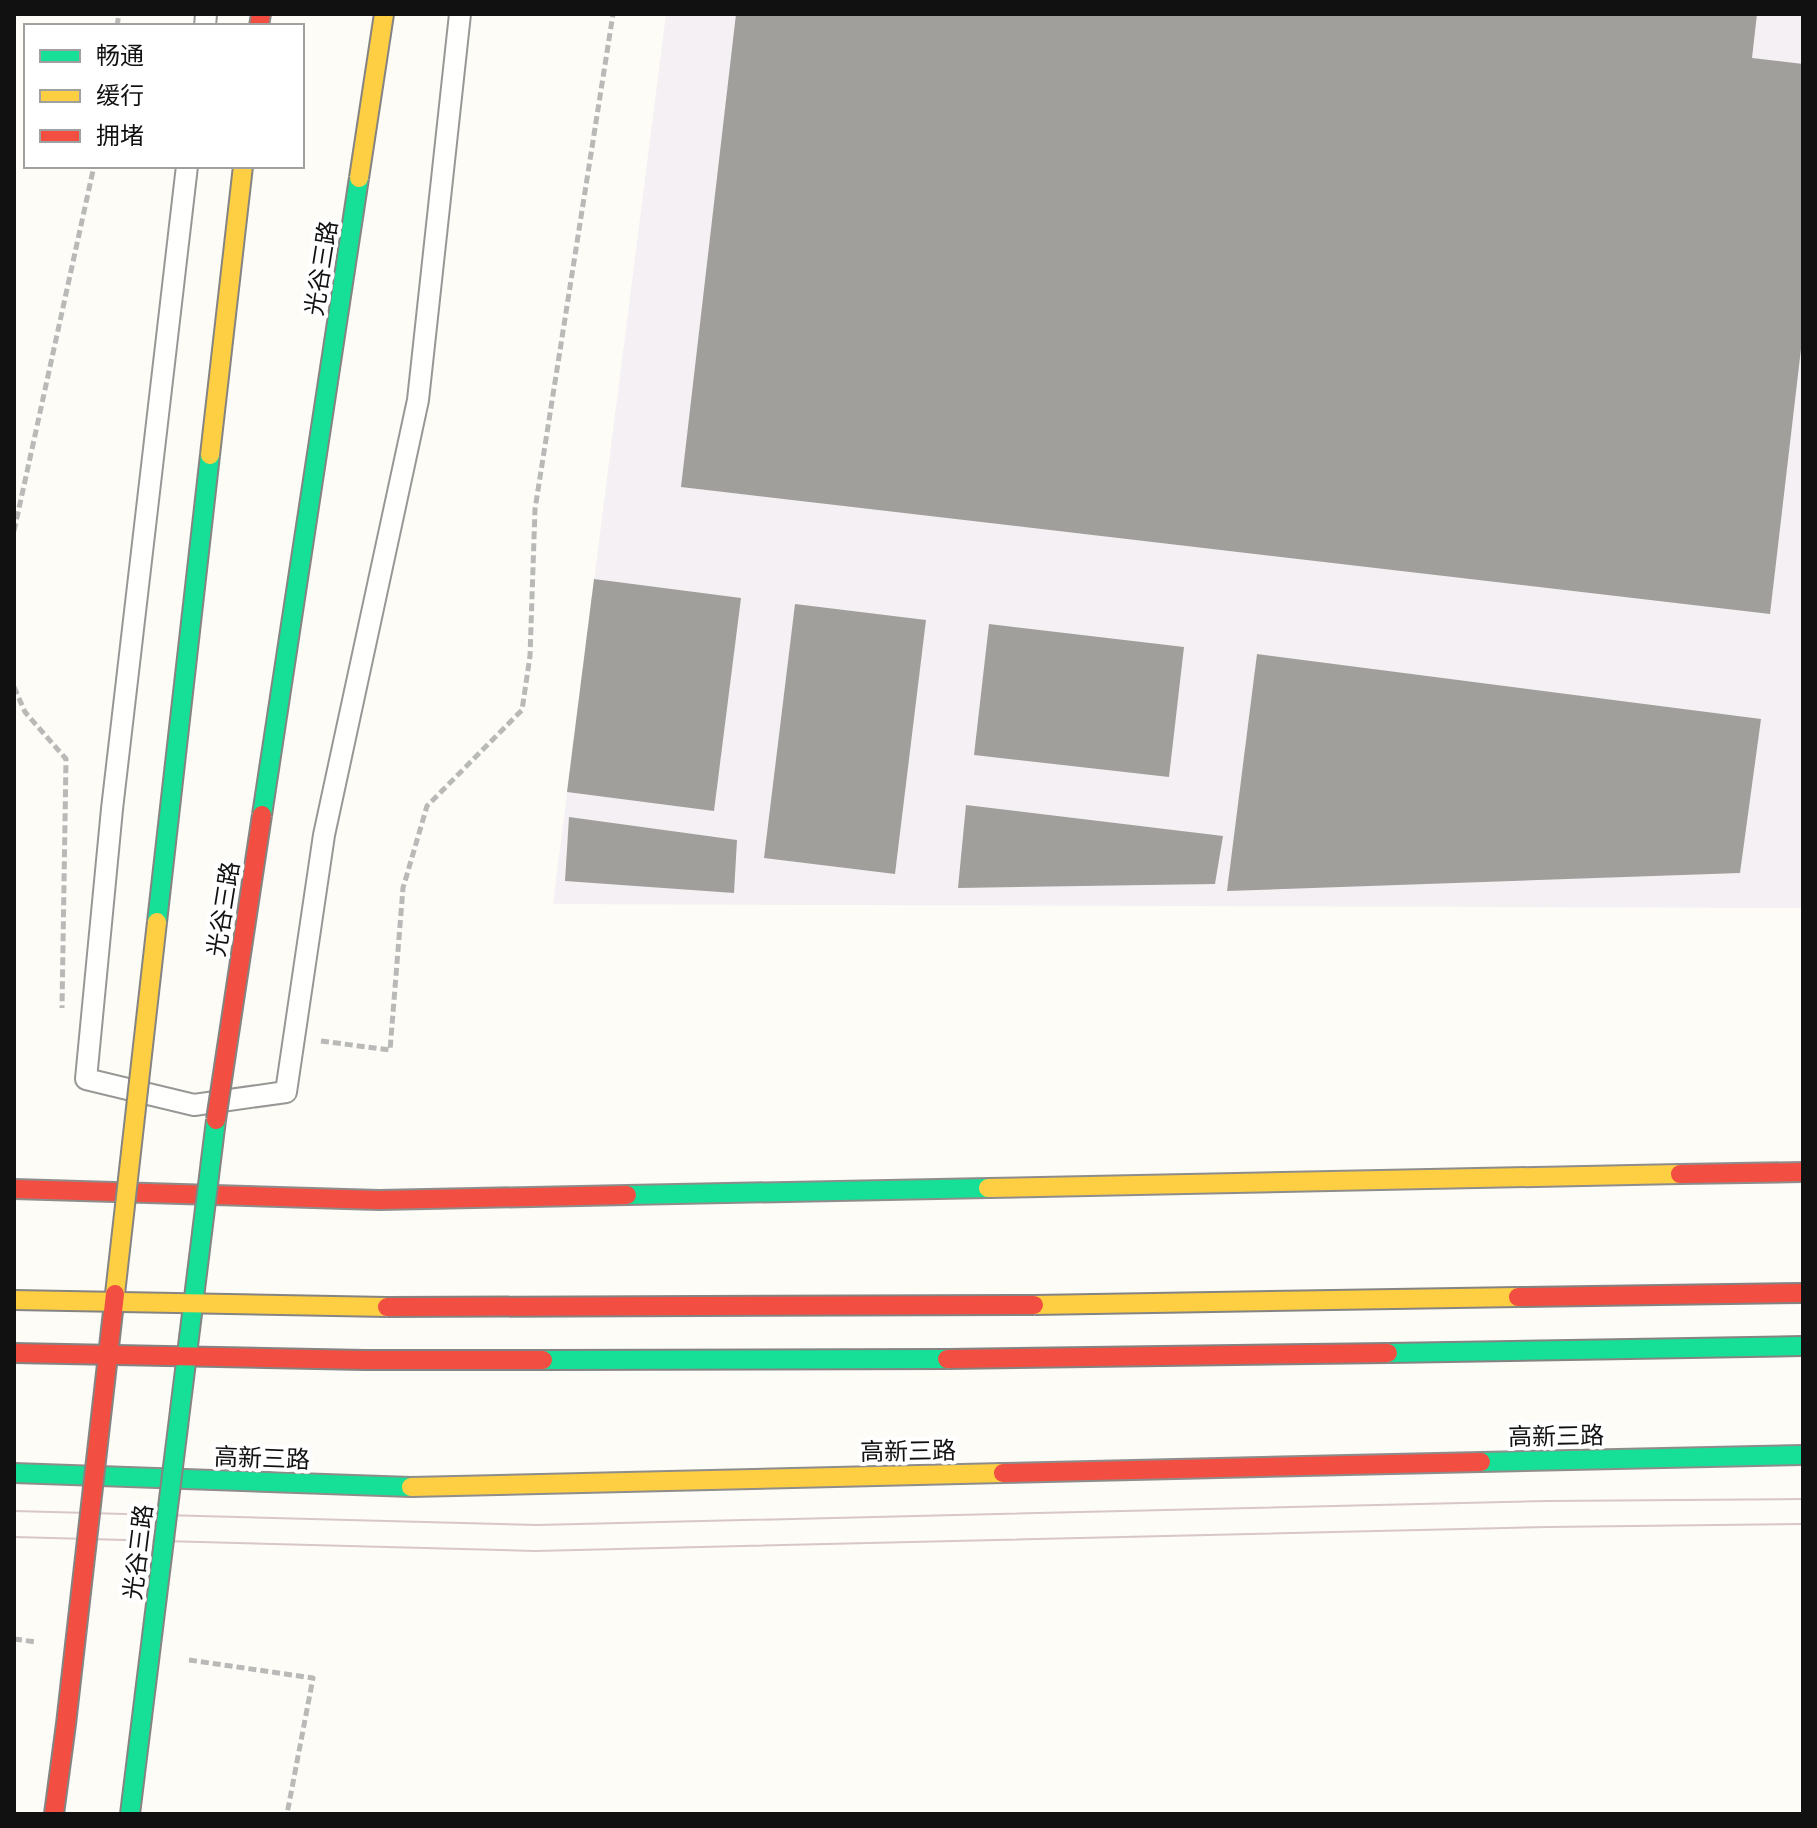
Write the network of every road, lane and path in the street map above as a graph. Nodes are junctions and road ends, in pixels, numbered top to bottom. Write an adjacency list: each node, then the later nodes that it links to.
1 (384, 14): 21 (main road, 光谷三路, bridge)
2 (460, 14): 8 (lane)
3 (613, 14): 8 (path)
4 (94, 168): 7 (path)
5 (187, 168): 8 (lane)
6 (243, 168): 20 (main road, bridge)
7 (14, 531)
8 (294, 1037)
9 (1803, 1172): 10 (main road)
10 (14, 1189)
11 (1803, 1293): 12 (main road, bridge)
12 (14, 1300)
13 (1803, 1346): 14 (main road, bridge)
14 (14, 1353)
15 (1803, 1455): 16 (main road, 高新三路)
16 (14, 1473)
17 (14, 1639): 18 (path)
18 (44, 1643)
19 (180, 1659): 22 (path)
20 (54, 1814)
21 (130, 1814)
22 (287, 1814)

